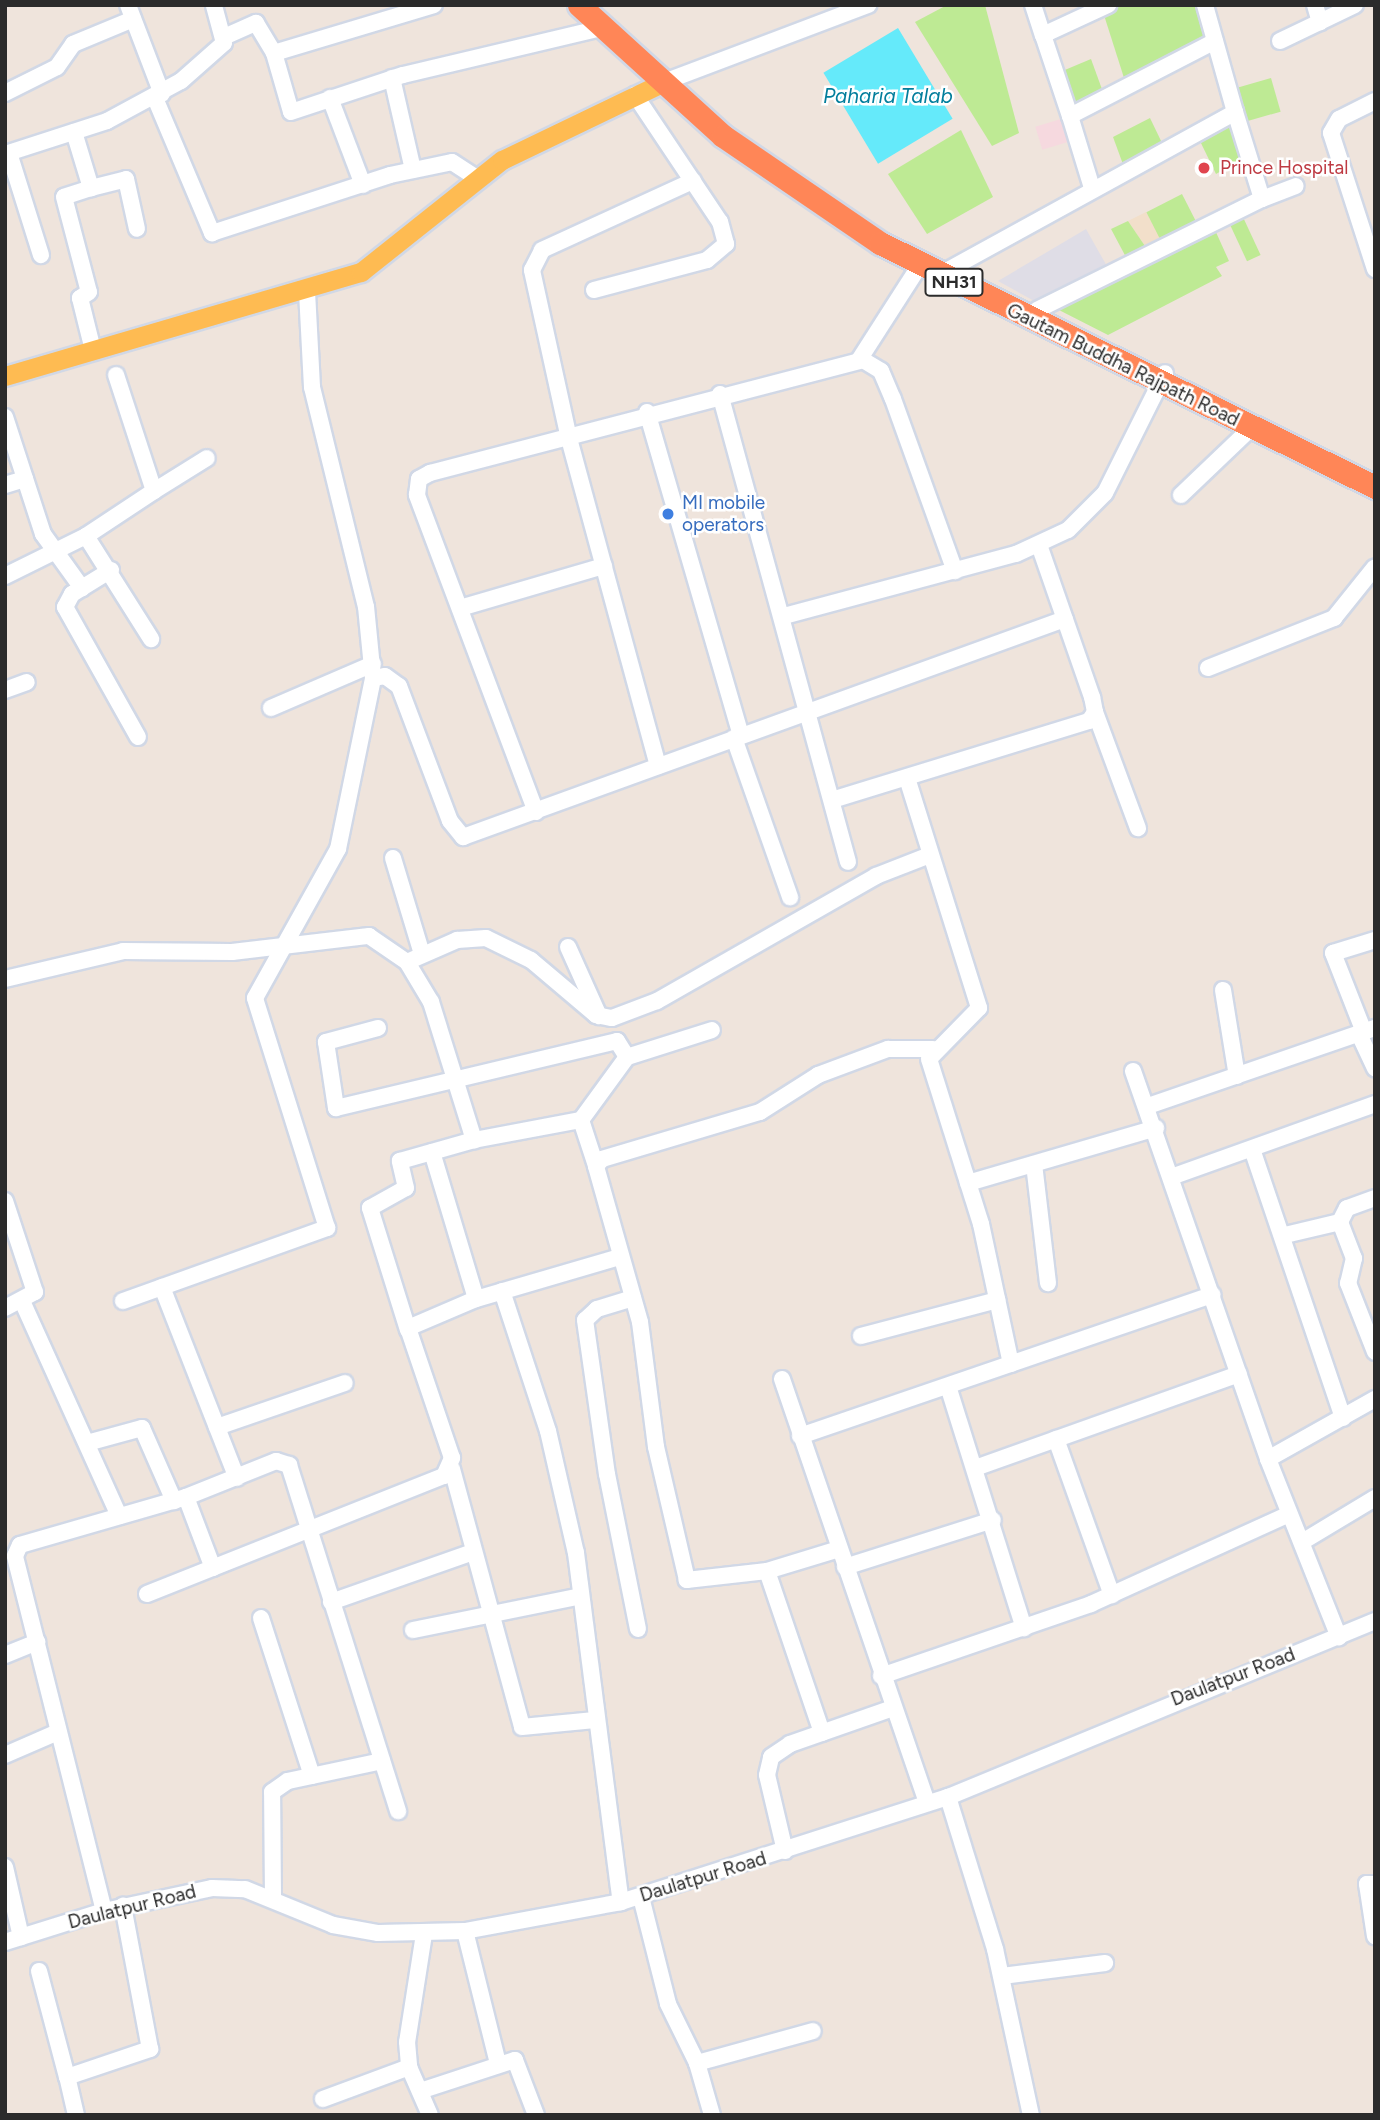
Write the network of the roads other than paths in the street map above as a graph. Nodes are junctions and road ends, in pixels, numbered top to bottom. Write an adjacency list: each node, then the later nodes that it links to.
1 (214, 5): 15 (street)
2 (434, 5): 18 (street)
3 (579, 5): 13 (highway, Gautam Buddha Rajpath Road / NH31)
4 (594, 5): 20 (highway, NH31)
5 (868, 5): 20 (street)
6 (1034, 5): 14 (street)
7 (1108, 5): 14 (street)
8 (1205, 5): 16 (street)
9 (1315, 5): 12 (street)
10 (1355, 5): 12 (street)
11 (130, 12): 21 (street); 23 (street)
12 (1320, 22): 17 (street)
13 (602, 28): 19 (street); 20 (highway, Gautam Buddha Rajpath Road / NH31)
14 (1043, 35): 27 (street)
15 (224, 37): 18 (street); 23 (street)
16 (1216, 41): 26 (street); 27 (street)
17 (1280, 41)
18 (274, 53): 24 (street)
19 (392, 78): 24 (street); 30 (street)
20 (667, 81): 22 (main road); 41 (highway, NH31); 41 (highway, Gautam Buddha Rajpath Road / NH31)
21 (5, 93)
22 (635, 95): 31 (main road); 32 (street)
23 (159, 96): 28 (street); 33 (street)
24 (330, 97): 33 (street)
25 (1375, 101): 39 (street)
26 (1235, 112): 36 (street); 37 (street)
27 (1070, 116): 36 (street)
28 (74, 132): 29 (street); 35 (street)
29 (7, 154): 40 (street)
30 (413, 170): 31 (street); 33 (street)
31 (475, 177): 43 (main road)
32 (693, 181): 44 (street); 55 (street)
33 (363, 185)
34 (1296, 186): 37 (street)
35 (91, 188): 38 (street); 46 (street)
36 (1092, 188): 41 (street)
37 (1262, 200): 45 (street)
38 (137, 229)
39 (1372, 251): 42 (street)
40 (41, 255)
41 (938, 269): 45 (highway, NH31); 47 (street); 50 (highway, Gautam Buddha Rajpath Road / NH31)
42 (1375, 270)
43 (307, 290): 46 (main road); 77 (street)
44 (594, 290)
45 (1037, 310): 50 (highway, NH31)
46 (92, 346): 49 (main road)
47 (859, 360): 51 (street); 68 (street)
48 (116, 375): 61 (street)
49 (5, 376)
50 (1163, 378): 54 (highway, Gautam Buddha Rajpath Road / NH31); 57 (highway, NH31); 64 (street)
51 (720, 394): 52 (street); 73 (street)
52 (647, 412): 55 (street); 83 (street)
53 (5, 417): 58 (street)
54 (1251, 428): 60 (highway, Gautam Buddha Rajpath Road / NH31); 62 (street)
55 (568, 434): 66 (street); 72 (street)
56 (207, 458): 61 (street)
57 (1375, 476)
58 (25, 479): 59 (street); 65 (street)
59 (5, 485)
60 (1375, 487)
61 (154, 491): 63 (street)
62 (1181, 495)
63 (86, 536): 65 (street); 67 (street)
64 (1039, 545): 68 (street); 74 (street)
65 (55, 552): 69 (street); 71 (street)
66 (604, 566): 72 (street); 85 (street)
67 (111, 570): 71 (street); 75 (street)
68 (955, 571): 73 (street)
69 (5, 576)
70 (1372, 578): 76 (street)
71 (82, 588): 84 (street)
72 (460, 608): 88 (street)
73 (784, 615): 81 (street)
74 (1065, 620): 81 (street); 82 (street)
75 (151, 639)
76 (1208, 668)
77 (373, 671): 80 (street); 88 (street); 95 (street)
78 (26, 682): 79 (street)
79 (5, 690)
80 (271, 708)
81 (809, 710): 83 (street); 87 (street)
82 (1096, 712): 86 (street); 89 (street)
83 (737, 736): 85 (street); 93 (street)
84 (138, 737)
85 (658, 766): 88 (street)
86 (907, 778): 87 (street); 90 (street)
87 (832, 800): 92 (street)
88 (536, 811)
89 (1138, 828)
90 (930, 855): 100 (street); 104 (street)
91 (393, 858): 97 (street)
92 (848, 862)
93 (790, 897)
94 (1375, 940): 103 (street)
95 (282, 944): 97 (street); 98 (street); 127 (street)
96 (568, 947): 100 (street)
97 (414, 958): 100 (street); 108 (street)
98 (5, 979)
99 (1223, 990): 109 (street)
100 (599, 1016)
101 (378, 1028): 108 (street)
102 (712, 1030): 105 (street)
103 (1366, 1031): 106 (street); 109 (street)
104 (933, 1049): 118 (street); 120 (street)
105 (627, 1057): 108 (street); 112 (street)
106 (1375, 1069)
107 (1133, 1071): 111 (street)
108 (456, 1075): 114 (street)
109 (1237, 1076): 111 (street)
110 (1375, 1104): 115 (street)
111 (1149, 1106): 113 (street)
112 (581, 1120): 114 (street); 118 (street)
113 (1156, 1128): 117 (street); 119 (street)
114 (474, 1140): 116 (street)
115 (1252, 1149): 119 (street); 124 (street)
116 (432, 1152): 131 (street); 136 (street)
117 (1034, 1164): 120 (street); 126 (street)
118 (596, 1166): 125 (street)
119 (1174, 1176): 129 (street)
120 (968, 1183): 132 (street)
121 (1375, 1198): 123 (street)
122 (5, 1201): 133 (street)
123 (1340, 1222): 124 (street); 138 (street)
124 (1285, 1235): 145 (street)
125 (620, 1257): 128 (street); 130 (street)
126 (1048, 1283)
127 (162, 1287): 134 (street); 146 (street)
128 (502, 1291): 131 (street); 170 (street)
129 (1213, 1295): 139 (street); 140 (street)
130 (634, 1298): 165 (street); 176 (street)
131 (476, 1299): 136 (street)
132 (997, 1300): 137 (street); 139 (street)
133 (22, 1301): 135 (street); 149 (street)
134 (123, 1301)
135 (5, 1308)
136 (408, 1331): 152 (street)
137 (861, 1336)
138 (1375, 1352)
139 (1011, 1364): 143 (street)
140 (1239, 1374): 148 (street); 150 (street)
141 (782, 1379): 147 (street)
142 (345, 1382): 146 (street)
143 (948, 1386): 147 (street); 151 (street)
144 (1375, 1399): 145 (street)
145 (1343, 1418): 150 (street)
146 (217, 1427): 153 (street)
147 (800, 1436): 161 (street)
148 (1056, 1439): 151 (street); 169 (street)
149 (87, 1443): 155 (street); 157 (street)
150 (1268, 1459): 156 (street)
151 (975, 1468): 158 (street)
152 (452, 1469): 159 (street); 162 (street)
153 (237, 1478): 155 (street); 159 (street)
154 (1375, 1498): 160 (street)
155 (180, 1499): 157 (street); 164 (street)
156 (1289, 1514): 160 (street); 169 (street)
157 (119, 1516): 166 (street)
158 (993, 1520): 163 (street); 175 (street)
159 (310, 1530): 164 (street); 171 (street)
160 (1302, 1542): 178 (street)
161 (839, 1549): 163 (street); 165 (street)
162 (473, 1552): 171 (street); 172 (street)
163 (845, 1567): 181 (street)
164 (213, 1568): 168 (street)
165 (767, 1571): 185 (street)
166 (21, 1576): 167 (street); 179 (street)
167 (5, 1583)
168 (147, 1594)
169 (1112, 1595): 175 (street)
170 (577, 1597): 172 (street); 183 (street)
171 (331, 1602): 187 (street)
172 (492, 1614): 177 (street); 183 (street)
173 (261, 1618): 188 (street)
174 (1375, 1621): 178 (street, Daulatpur Road)
175 (1024, 1628): 181 (street)
176 (638, 1629)
177 (414, 1630)
178 (1339, 1637): 189 (street, Daulatpur Road)
179 (37, 1642): 180 (street); 184 (street)
180 (5, 1655)
181 (881, 1676): 182 (street)
182 (893, 1709): 185 (street); 190 (street)
183 (595, 1720): 197 (street)
184 (58, 1732): 186 (street); 199 (street)
185 (821, 1733): 192 (street)
186 (5, 1755)
187 (382, 1761): 188 (street); 191 (street)
188 (312, 1776): 196 (street)
189 (948, 1797): 190 (street, Daulatpur Road); 207 (street)
190 (927, 1803): 192 (street, Daulatpur Road)
191 (398, 1811)
192 (785, 1851): 195 (street, Daulatpur Road)
193 (5, 1867): 203 (street)
194 (1375, 1884): 202 (street)
195 (641, 1897): 197 (street, Daulatpur Road); 210 (street)
196 (273, 1898): 198 (street, Daulatpur Road); 201 (street, Daulatpur Road)
197 (621, 1902): 200 (street, Daulatpur Road)
198 (123, 1906): 199 (street, Daulatpur Road); 212 (street)
199 (104, 1910): 203 (street, Daulatpur Road)
200 (466, 1931): 201 (street, Daulatpur Road); 209 (street)
201 (424, 1934): 211 (street)
202 (1375, 1936)
203 (21, 1937): 204 (street, Daulatpur Road)
204 (5, 1942)
205 (1105, 1963): 207 (street)
206 (39, 1971): 212 (street)
207 (1002, 1976): 219 (street)
208 (813, 2031): 210 (street)
209 (498, 2063): 213 (street); 217 (street)
210 (697, 2063): 218 (street)
211 (409, 2067): 213 (street); 214 (street)
212 (67, 2077): 215 (street)
213 (420, 2091): 216 (street)
214 (323, 2099)
215 (76, 2115)
216 (430, 2115)
217 (536, 2115)
218 (712, 2115)
219 (1031, 2115)

